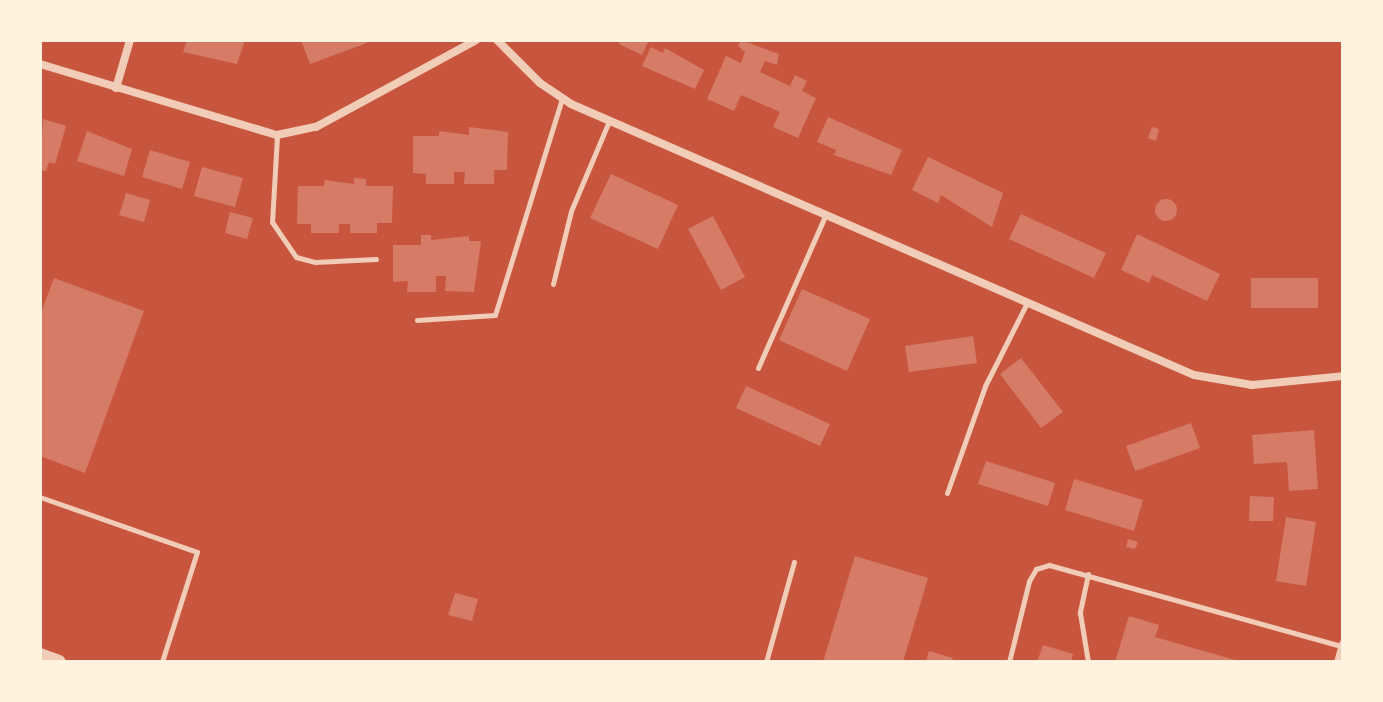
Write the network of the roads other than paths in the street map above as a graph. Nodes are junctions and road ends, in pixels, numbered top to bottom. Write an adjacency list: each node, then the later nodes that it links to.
1 (130, 40): 5 (street)
2 (476, 40): 8 (street)
3 (497, 40): 6 (street)
4 (40, 64): 5 (street)
5 (116, 88): 8 (street)
6 (562, 98): 7 (street); 13 (lane)
7 (610, 120): 9 (street); 11 (lane)
8 (277, 135): 10 (lane)
9 (826, 215): 12 (street); 14 (lane)
10 (376, 259)
11 (553, 284)
12 (1027, 303): 15 (street); 16 (lane)
13 (417, 320)
14 (758, 368)
15 (1343, 376)
16 (947, 493)
17 (40, 497): 23 (lane)
18 (794, 562): 24 (lane)
19 (1088, 574): 20 (lane); 25 (lane); 26 (lane)
20 (1343, 645): 27 (street)
21 (40, 655): 22 (street)
22 (59, 662)
23 (162, 662)
24 (766, 662)
25 (1009, 662)
26 (1088, 662)
27 (1338, 662)

